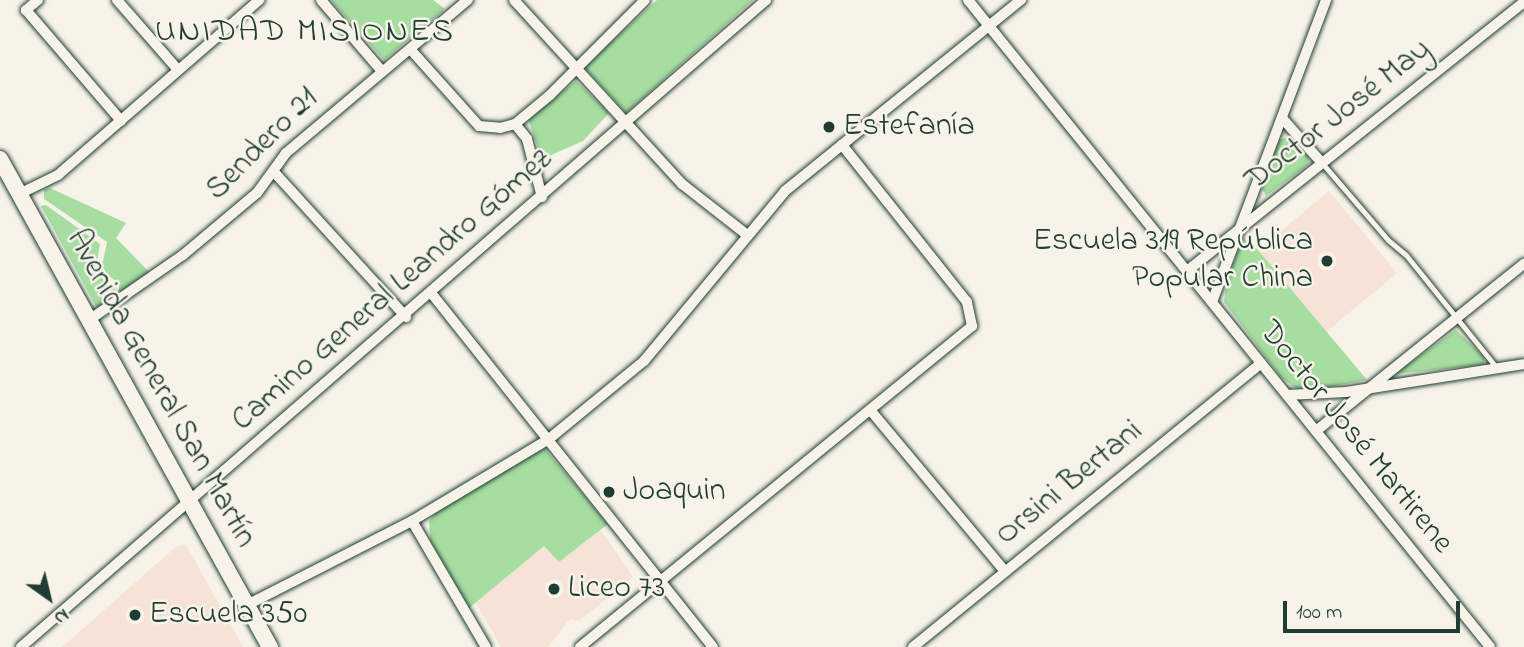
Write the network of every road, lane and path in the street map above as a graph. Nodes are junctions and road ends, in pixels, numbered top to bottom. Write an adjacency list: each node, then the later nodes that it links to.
1 (38, 0): 19 (street)
2 (117, 0): 16 (street)
3 (259, 0): 16 (street)
4 (321, 0): 17 (street)
5 (468, 0): 14 (street, Sendero 21)
6 (514, 0): 15 (street)
7 (645, 0): 15 (street)
8 (766, 0): 20 (street, Camino General Leandro Gómez)
9 (968, 0): 13 (street, Doctor José Martirene)
10 (1021, 0): 13 (street)
11 (1326, 0): 18 (street)
12 (1524, 2): 24 (street, Doctor José May)
13 (988, 26): 22 (street); 31 (street, Doctor José Martirene)
14 (411, 50): 17 (street, Sendero 21); 21 (street)
15 (573, 68): 20 (street); 21 (street)
16 (178, 70): 19 (street)
17 (381, 70): 25 (street, Sendero 21)
18 (1282, 118): 24 (street); 28 (street)
19 (121, 121): 26 (street)
20 (627, 123): 27 (street, Camino General Leandro Gómez); 29 (street)
21 (515, 124): 27 (street)
22 (842, 145): 29 (street); 42 (street)
23 (0, 159): 26 (main road, Avenida General San Martín)
24 (1322, 163): 28 (street, Doctor José May); 35 (lane)
25 (275, 173): 34 (street); 36 (street, Sendero 21)
26 (19, 194): 36 (main road, Avenida General San Martín)
27 (542, 197): 32 (street, Camino General Leandro Gómez)
28 (1240, 227): 31 (street, Doctor José May); 33 (street)
29 (746, 234): 44 (street)
30 (1524, 264): 35 (street)
31 (1187, 271): 33 (street, Doctor José Martirene)
32 (432, 294): 34 (street, Camino General Leandro Gómez); 44 (street)
33 (1212, 302): 37 (street, Doctor José Martirene)
34 (406, 317): 45 (street, Camino General Leandro Gómez)
35 (1458, 318): 39 (lane); 40 (street)
36 (89, 320): 45 (main road, Avenida General San Martín)
37 (1261, 363): 41 (street, Doctor José Martirene); 47 (street, Orsini Bertani)
38 (1524, 364): 39 (street)
39 (1497, 368): 40 (street)
40 (1373, 386): 41 (street); 43 (street)
41 (1287, 395): 43 (street, Doctor José Martirene)
42 (871, 411): 47 (street); 48 (street)
43 (1316, 432): 56 (street, Doctor José Martirene)
44 (549, 439): 46 (street); 48 (street)
45 (190, 501): 49 (main road, Avenida General San Martín); 50 (street, Camino General Leandro Gómez)
46 (412, 521): 49 (street); 52 (street)
47 (1005, 571): 55 (street, Orsini Bertani)
48 (660, 581): 53 (street); 54 (street)
49 (247, 605): 51 (main road, Avenida General San Martín)
50 (21, 647)
51 (270, 647)
52 (486, 647)
53 (580, 647)
54 (713, 647)
55 (913, 647)
56 (1490, 647)

